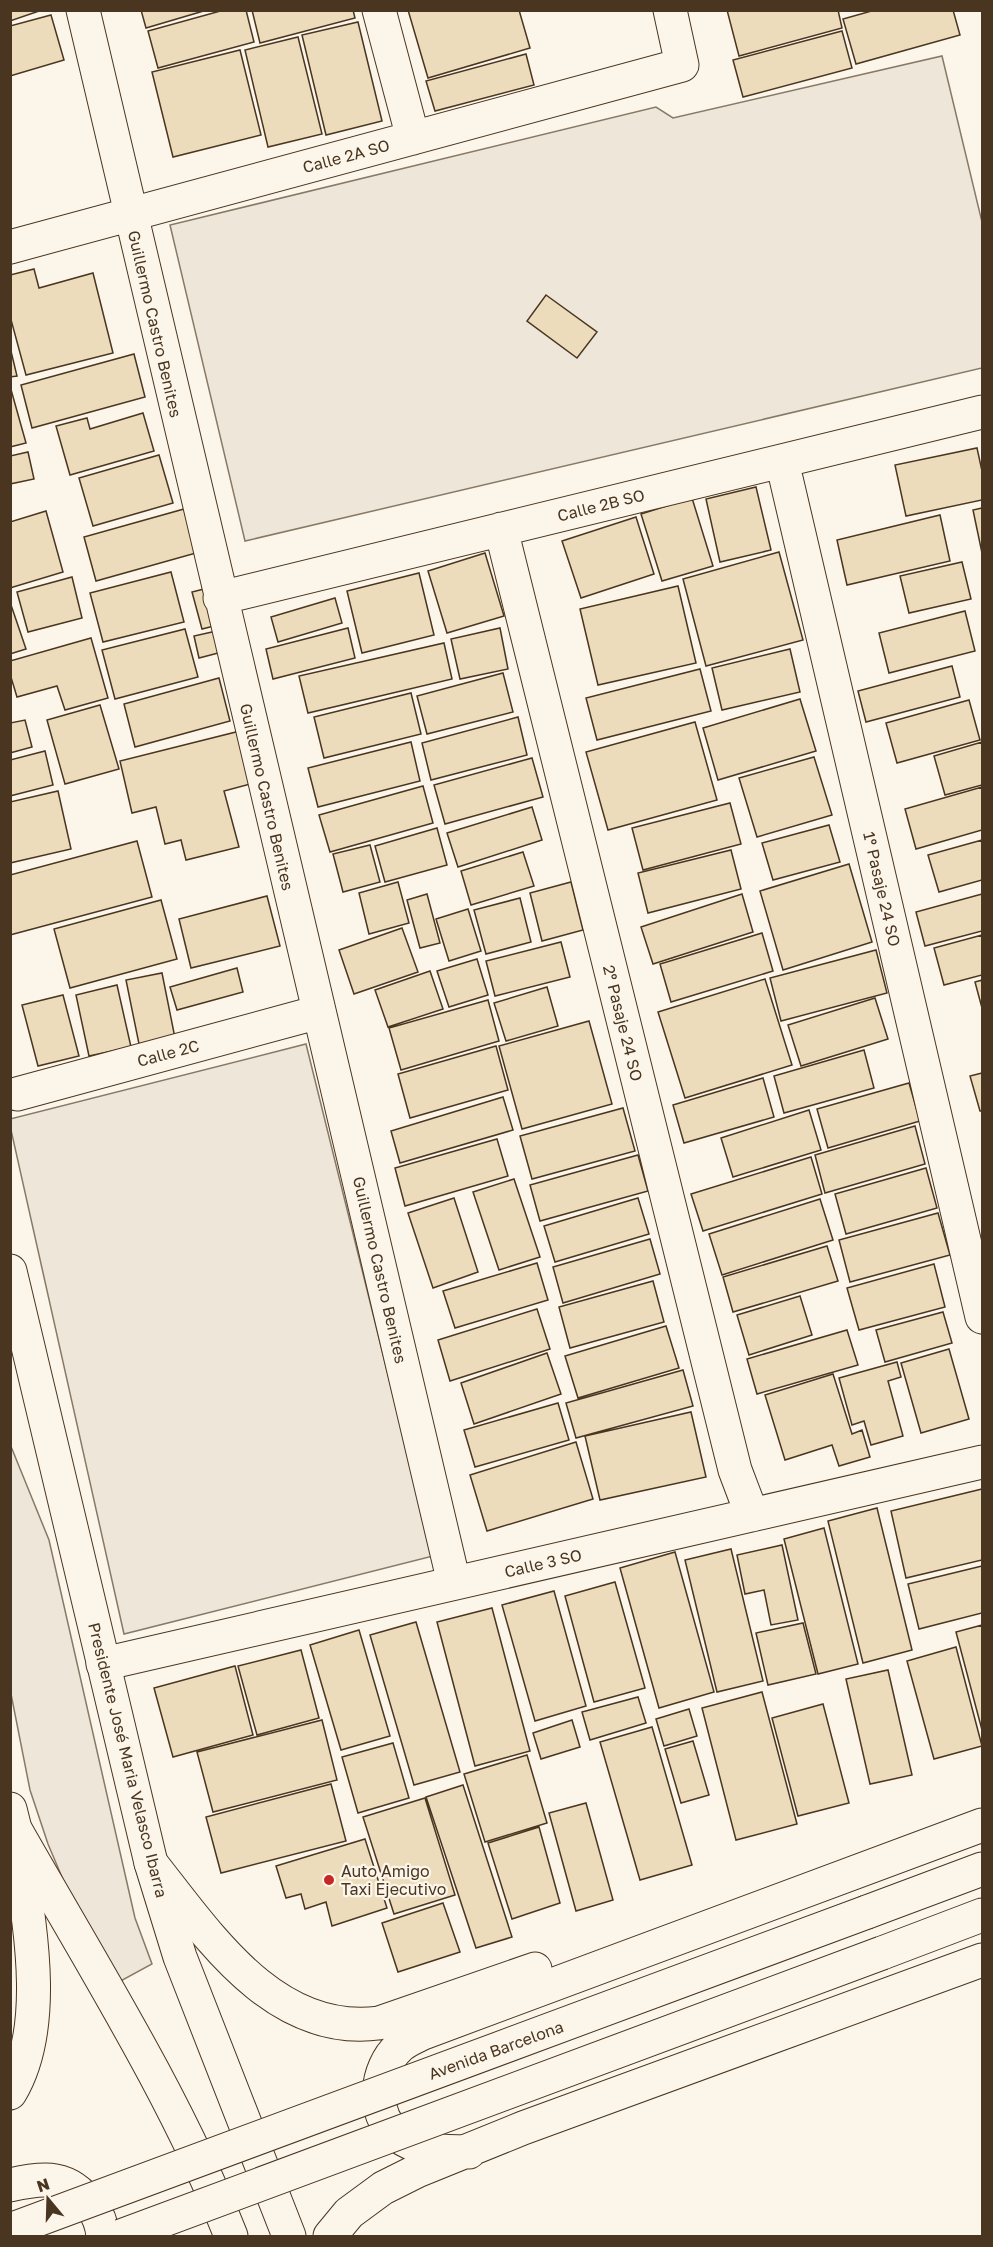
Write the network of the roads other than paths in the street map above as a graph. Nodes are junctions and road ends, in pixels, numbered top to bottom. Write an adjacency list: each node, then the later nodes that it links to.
1 (82, 10): 5 (street, Guillermo Castro Benites)
2 (379, 10): 4 (street)
3 (670, 10): 4 (street, Calle 2A SO)
4 (412, 138): 5 (street, Calle 2A SO)
5 (130, 215): 6 (street, Calle 2A SO); 10 (street, Guillermo Castro Benites)
6 (10, 247)
7 (982, 412): 8 (street, Calle 2B SO)
8 (782, 461): 9 (street, Calle 2B SO); 14 (street, 1º Pasaje 24 SO)
9 (501, 529): 10 (street, Calle 2B SO); 16 (street, 2º Pasaje 24 SO)
10 (220, 598): 11 (street, Guillermo Castro Benites)
11 (319, 1012): 12 (street, Calle 2C); 17 (street, Guillermo Castro Benites)
12 (17, 1094)
13 (10, 1271): 18 (street, Presidente José Maria Velasco Ibarra)
14 (982, 1317)
15 (982, 1462): 16 (street, Calle 3 SO)
16 (752, 1515): 17 (street, Calle 3 SO)
17 (454, 1583): 18 (street, Calle 3 SO)
18 (103, 1664): 21 (street, Presidente José Maria Velasco Ibarra)
19 (13, 1819): 26 (street); 32 (street)
20 (982, 1825): 24 (street)
21 (151, 1863): 24 (street); 33 (street, Presidente José Maria Velasco Ibarra)
22 (982, 1869): 29 (street, Avenida Barcelona, bridge)
23 (982, 1916): 31 (street, bridge)
24 (658, 1945): 27 (street)
25 (982, 1960): 27 (street)
26 (10, 2092)
27 (468, 2152): 34 (street)
28 (10, 2185): 30 (street)
29 (10, 2230)
30 (103, 2236)
31 (121, 2236)
32 (231, 2236)
33 (289, 2236)
34 (330, 2236)

